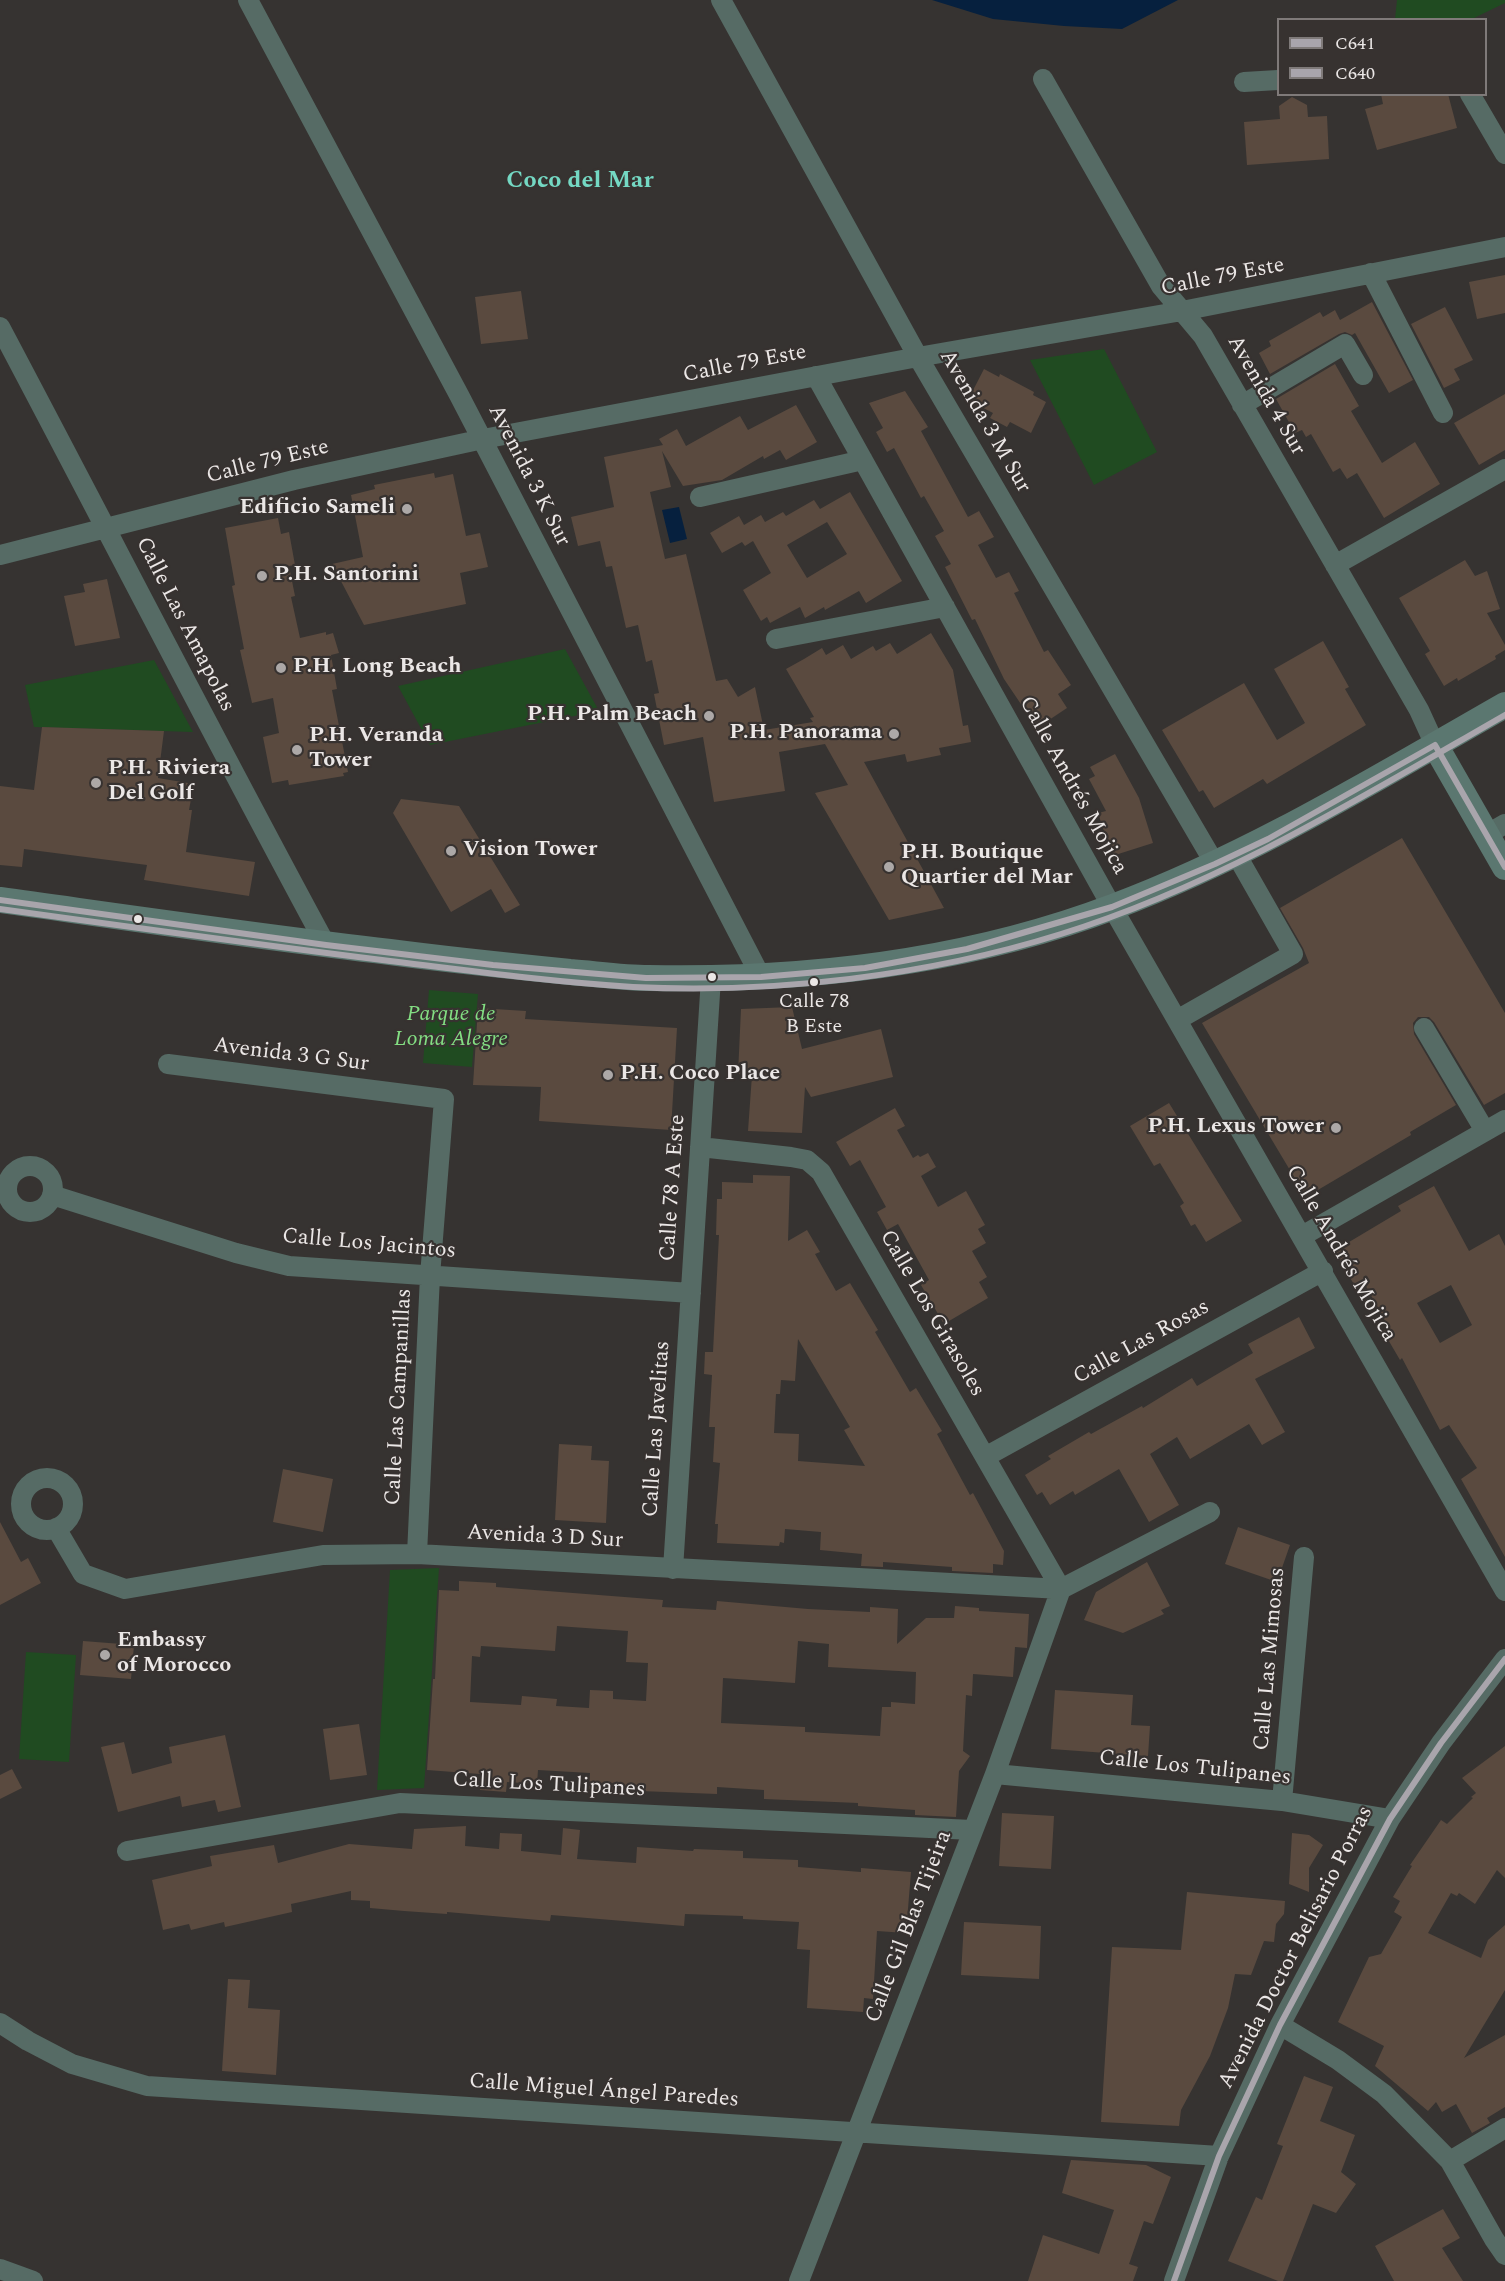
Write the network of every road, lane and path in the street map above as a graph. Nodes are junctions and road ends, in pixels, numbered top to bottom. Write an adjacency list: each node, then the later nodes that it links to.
1 (248, 0): 17 (street, Avenida 3 K Sur)
2 (720, 0): 12 (street, Avenida 3 M Sur)
3 (1043, 79): 10 (street, Avenida 4 Sur)
4 (1277, 80): 5 (street)
5 (1244, 82)
6 (1471, 96): 7 (street)
7 (1505, 154)
8 (1505, 246): 9 (street, Calle 79 Este)
9 (1371, 273): 10 (street, Calle 79 Este); 16 (street)
10 (1182, 311): 12 (street, Calle 79 Este); 15 (street, Avenida 4 Sur)
11 (0, 327): 21 (street, Calle Las Amapolas)
12 (918, 357): 14 (street, Calle 79 Este); 29 (street, Avenida 3 M Sur)
13 (1363, 375): 15 (street)
14 (816, 376): 17 (street, Calle 79 Este); 18 (street, Calle Andrés Mojica)
15 (1242, 405): 23 (street, Avenida 4 Sur)
16 (1443, 413)
17 (483, 440): 21 (street, Calle 79 Este); 34 (street, Avenida 3 K Sur)
18 (863, 460): 20 (street); 24 (street, Calle Andrés Mojica)
19 (1505, 469): 23 (street)
20 (700, 497)
21 (108, 529): 22 (street, Calle 79 Este); 33 (street, Calle Las Amapolas)
22 (0, 555)
23 (1335, 566): 27 (street, Avenida 4 Sur)
24 (945, 607): 25 (street); 32 (street, Calle Andrés Mojica)
25 (776, 639)
26 (1505, 705): 27 (main road)
27 (1435, 745): 28 (main road); 29 (main road)
28 (1496, 829): 30 (main road)
29 (1226, 859): 32 (main road); 36 (street, Avenida 3 M Sur)
30 (1505, 867)
31 (0, 900): 33 (main road)
32 (1112, 907): 34 (main road); 36 (street, Calle Andrés Mojica)
33 (326, 945): 35 (main road)
34 (761, 977): 35 (main road)
35 (711, 978): 42 (street, Calle 78 A Este)
36 (1177, 1020): 44 (street, Calle Andrés Mojica)
37 (1424, 1028): 41 (street)
38 (168, 1064): 39 (street, Avenida 3 G Sur)
39 (444, 1099): 46 (street, Calle Las Campanillas)
40 (1505, 1120): 41 (street)
41 (1485, 1131): 44 (street)
42 (700, 1147): 47 (street, Calle 78 A Este); 48 (street, Calle Los Girasoles)
43 (52, 1195): 46 (street, Calle Los Jacintos)
44 (1302, 1236): 45 (street, Calle Andrés Mojica)
45 (1323, 1271): 48 (street, Calle Las Rosas); 55 (street, Calle Andrés Mojica)
46 (430, 1276): 47 (street, Calle Los Jacintos); 51 (street, Calle Las Campanillas)
47 (691, 1293): 53 (street, Calle Las Javelitas)
48 (985, 1457): 54 (street, Calle Los Girasoles)
49 (1210, 1512): 54 (street)
50 (56, 1528): 51 (street, Avenida 3 D Sur)
51 (417, 1554): 53 (street, Avenida 3 D Sur)
52 (1304, 1557): 58 (street, Calle Las Mimosas)
53 (673, 1569): 54 (street, Avenida 3 D Sur)
54 (1061, 1589): 57 (street, Calle Gil Blas Tijeira)
55 (1505, 1591)
56 (1505, 1659): 59 (street, Avenida Doctor Belisario Porras)
57 (995, 1774): 58 (street, Calle Los Tulipanes); 60 (street, Calle Gil Blas Tijeira)
58 (1282, 1801): 59 (street, Calle Los Tulipanes)
59 (1390, 1819): 63 (street, Avenida Doctor Belisario Porras)
60 (972, 1830): 61 (street, Calle Los Tulipanes); 65 (street, Calle Gil Blas Tijeira)
61 (128, 1851)
62 (0, 2023): 65 (street, Calle Miguel Ángel Paredes)
63 (1280, 2025): 66 (street, Avenida Doctor Belisario Porras); 67 (street)
64 (1505, 2128): 67 (street)
65 (858, 2132): 66 (street, Calle Miguel Ángel Paredes); 71 (street, Calle Gil Blas Tijeira)
66 (1219, 2156): 72 (street, Avenida Doctor Belisario Porras)
67 (1450, 2161): 68 (street)
68 (1505, 2255)
69 (0, 2269): 70 (street)
70 (33, 2281)
71 (799, 2281)
72 (1174, 2281)

